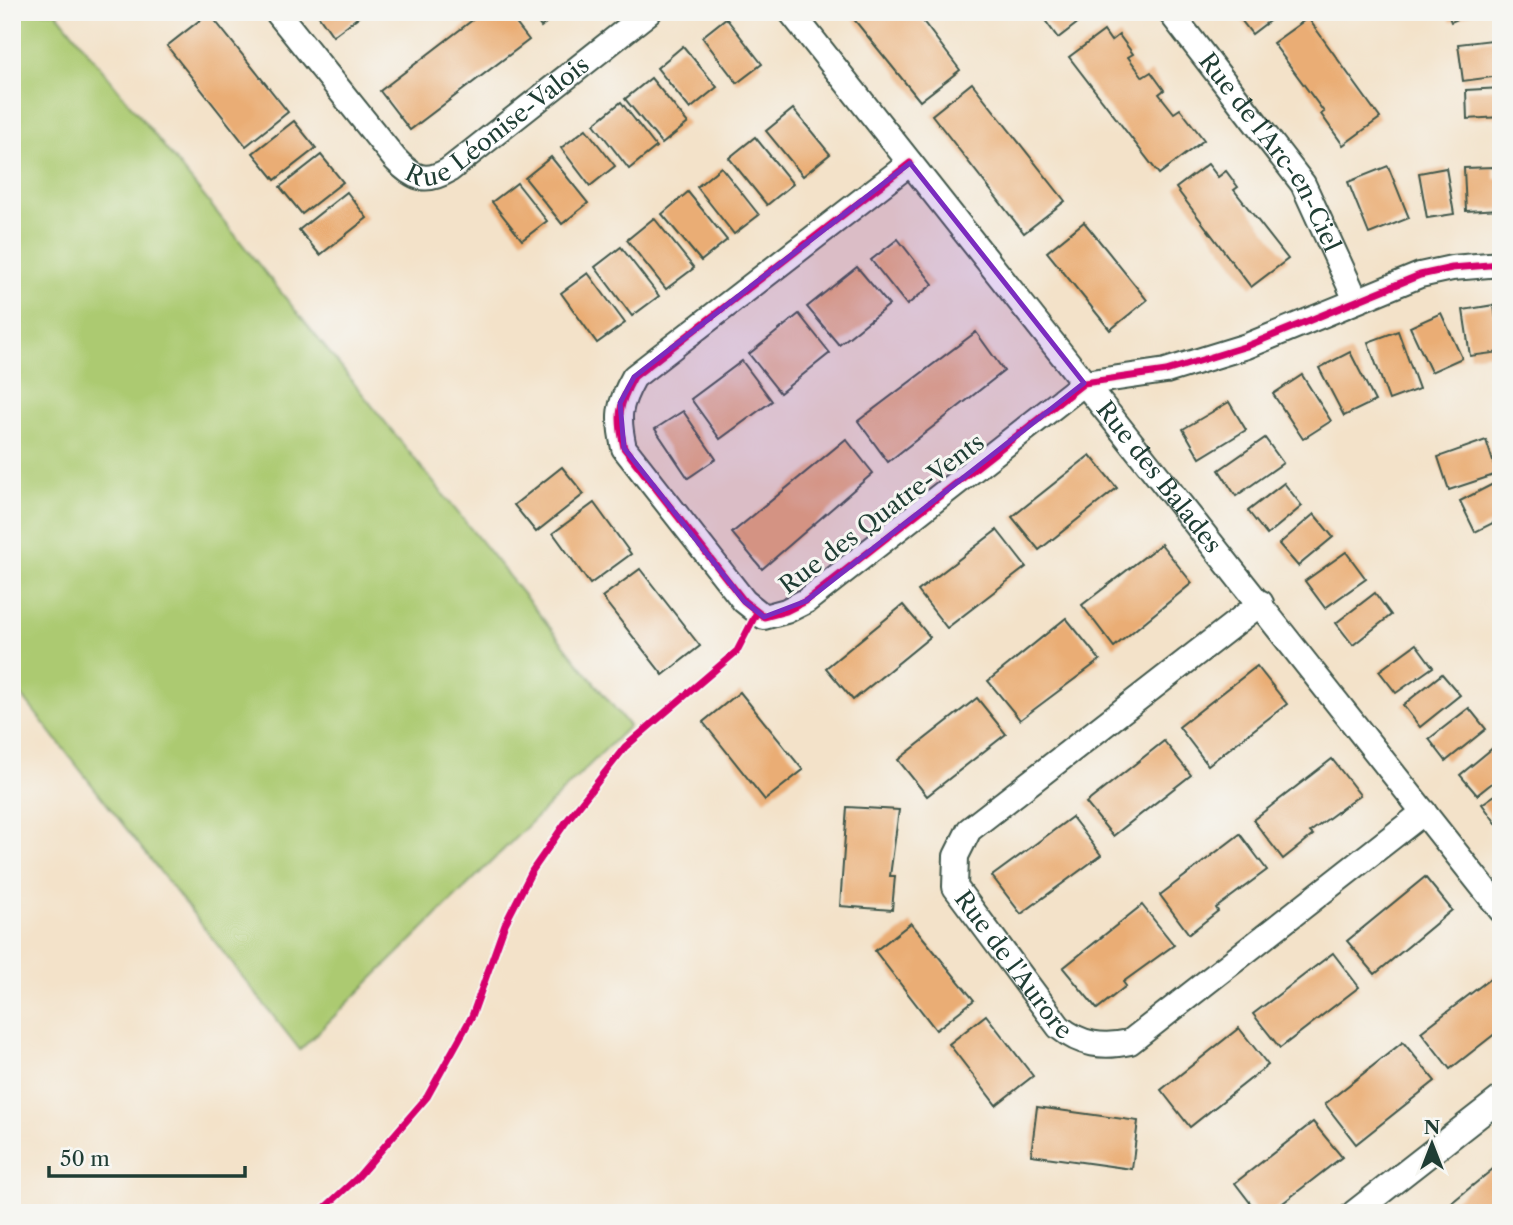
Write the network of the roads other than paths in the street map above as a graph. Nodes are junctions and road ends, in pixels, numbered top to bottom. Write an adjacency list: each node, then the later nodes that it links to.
1 (277, 12): 2 (street, Rue Léonise-Valois)
2 (649, 12)
3 (791, 12): 5 (street, Rue des Balades)
4 (1170, 12): 7 (street, Rue de l'Arc-en-Ciel)
5 (910, 163): 8 (street, Rue des Balades); 8 (street, Rue des Quatre-Vents)
6 (1501, 264): 7 (street, Rue des Quatre-Vents)
7 (1356, 300): 8 (street, Rue des Quatre-Vents)
8 (1083, 383): 9 (street, Rue des Balades)
9 (1261, 603): 10 (street, Rue des Balades); 10 (street, Rue de l'Aurore)
10 (1424, 812): 11 (street, Rue des Balades)
11 (1501, 910)
12 (1501, 1098): 13 (street)
13 (1354, 1213)

